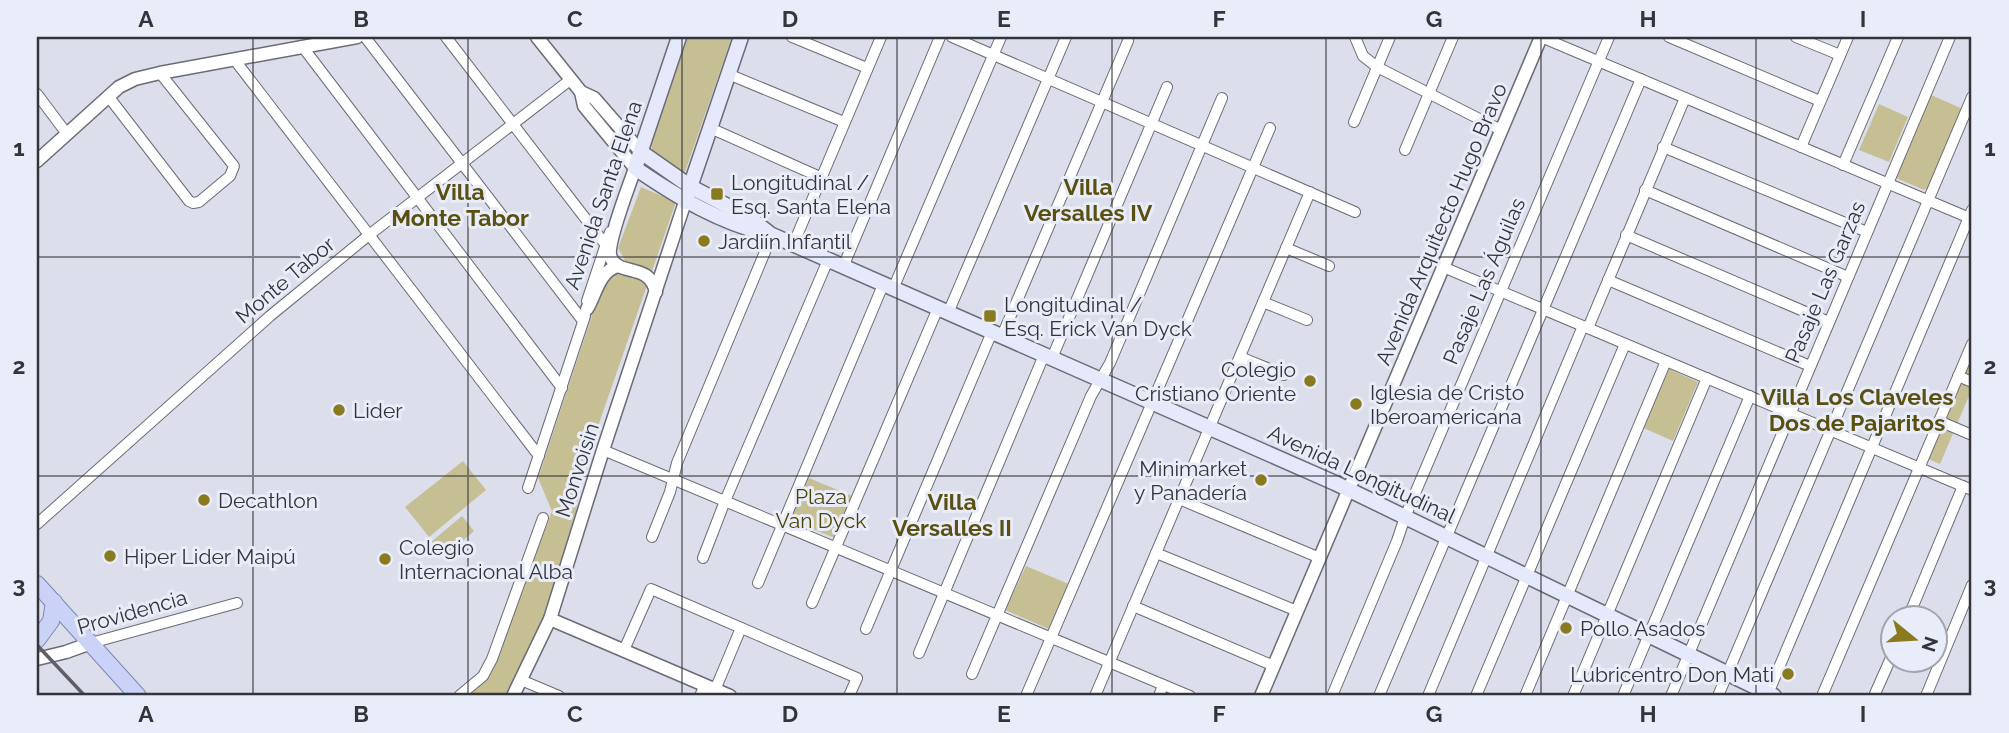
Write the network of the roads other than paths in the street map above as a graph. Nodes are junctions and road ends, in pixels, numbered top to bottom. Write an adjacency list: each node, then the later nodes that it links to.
1 (356, 37): 24 (street)
2 (365, 37): 60 (street)
3 (446, 37): 48 (street)
4 (537, 37): 35 (street, Avenida Longitudinal)
5 (679, 37): 58 (main road, Avenida Santa Elena)
6 (741, 37): 32 (main road)
7 (792, 37): 30 (street)
8 (881, 37): 30 (street)
9 (940, 37): 86 (street)
10 (952, 37): 25 (street)
11 (1002, 37): 25 (street)
12 (1066, 37): 33 (street)
13 (1355, 37): 29 (street)
14 (1390, 37): 29 (street)
15 (1453, 37): 38 (street)
16 (1541, 37): 28 (street); 52 (street, Avenida Arquitecto Hugo Bravo)
17 (1609, 37): 28 (street, Pasaje Las Águilas)
18 (1669, 37): 44 (street)
19 (1796, 37): 26 (street)
20 (1848, 37): 26 (street)
21 (1898, 37): 61 (street)
22 (1950, 37): 65 (street, Pasaje Las Garzas)
23 (1128, 41): 45 (street)
24 (302, 46): 27 (street); 69 (street)
25 (994, 55): 33 (street); 91 (street)
26 (1840, 55): 44 (street)
27 (234, 59): 31 (street); 76 (street)
28 (1598, 61): 34 (street); 92 (street, Pasaje Las Águilas)
29 (1377, 67): 38 (street); 47 (street)
30 (867, 68): 46 (street)
31 (160, 73): 40 (street); 40 (street)
32 (728, 74): 46 (street); 50 (main road)
33 (1049, 79): 45 (street); 96 (street)
34 (1641, 79): 41 (street); 95 (street)
35 (570, 80): 37 (street, Avenida Longitudinal); 48 (street, Monte Tabor)
36 (1167, 87): 49 (street)
37 (581, 92): 58 (street, Avenida Longitudinal); 63 (street, Avenida Longitudinal)
38 (1429, 93): 52 (street); 57 (street)
39 (37, 94): 53 (street)
40 (108, 96): 53 (street)
41 (1685, 97): 55 (street); 56 (street)
42 (1972, 97): 70 (street)
43 (1222, 98): 54 (street)
44 (1821, 101): 56 (street)
45 (1102, 102): 49 (street); 101 (street)
46 (844, 122): 64 (street)
47 (1354, 122)
48 (512, 123): 60 (street, Monte Tabor); 79 (street)
49 (1151, 123): 54 (street); 104 (street)
50 (710, 128): 64 (street); 66 (main road)
51 (1270, 128): 62 (street)
52 (1501, 130): 87 (street, Avenida Arquitecto Hugo Bravo)
53 (67, 134): 59 (street)
54 (1202, 145): 62 (street); 111 (street)
55 (1664, 147): 67 (street); 75 (street)
56 (1801, 147): 61 (street)
57 (1405, 150)
58 (641, 152): 63 (main road, Avenida Santa Elena); 66 (main road, Avenida Longitudinal)
59 (37, 161)
60 (463, 162): 69 (street, Monte Tabor); 97 (street)
61 (1843, 165): 65 (street)
62 (1254, 167): 68 (street); 115 (street)
63 (635, 168): 71 (main road, Avenida Longitudinal); 74 (street, Avenida Santa Elena)
64 (820, 177): 80 (street)
65 (1888, 184): 70 (street); 75 (street, Pasaje Las Garzas)
66 (691, 187): 71 (main road); 77 (main road, Avenida Longitudinal)
67 (1645, 190): 78 (street); 89 (street)
68 (1310, 192): 72 (street); 81 (street)
69 (416, 198): 76 (street, Monte Tabor); 113 (street)
70 (1928, 200): 73 (street); 119 (street)
71 (685, 202): 77 (main road, Avenida Longitudinal); 82 (street)
72 (1356, 212)
73 (1971, 216): 121 (street)
74 (617, 223): 79 (street, Avenida Santa Elena); 84 (street)
75 (1867, 232): 89 (street, Pasaje Las Garzas)
76 (369, 235): 123 (street); 133 (street, Monte Tabor)
77 (772, 235): 80 (main road, Avenida Longitudinal); 125 (street)
78 (1626, 235): 90 (street); 99 (street)
79 (604, 244): 97 (street, Avenida Santa Elena)
80 (793, 245): 83 (main road, Avenida Longitudinal)
81 (1286, 248): 85 (street); 94 (street)
82 (666, 261): 88 (street); 93 (street)
83 (828, 261): 86 (main road, Avenida Longitudinal); 130 (street)
84 (618, 266): 88 (street); 97 (street)
85 (1329, 266)
86 (843, 267): 91 (main road, Avenida Longitudinal)
87 (1443, 267): 92 (street); 128 (street, Avenida Arquitecto Hugo Bravo)
88 (643, 273): 93 (street)
89 (1848, 277): 99 (street, Pasaje Las Garzas)
90 (1608, 280): 100 (street); 107 (street)
91 (888, 287): 96 (main road, Avenida Longitudinal); 134 (street)
92 (1501, 291): 95 (street); 131 (street, Pasaje Las Águilas)
93 (656, 292): 122 (street, Monvoisin)
94 (1263, 302): 98 (street); 105 (street)
95 (1543, 309): 100 (street); 136 (street)
96 (943, 311): 101 (main road, Avenida Longitudinal); 137 (street)
97 (585, 315): 113 (street, Avenida Santa Elena)
98 (1307, 320)
99 (1829, 322): 107 (street, Pasaje Las Garzas)
100 (1585, 327): 102 (street); 139 (street)
101 (997, 334): 104 (main road, Avenida Longitudinal); 142 (street)
102 (1625, 344): 106 (street); 143 (street)
103 (1972, 344): 109 (street)
104 (1048, 356): 111 (main road, Avenida Longitudinal); 147 (street)
105 (1240, 357): 108 (street); 118 (street)
106 (1666, 361): 110 (street); 148 (street)
107 (1810, 366): 116 (street, Pasaje Las Garzas)
108 (1284, 375)
109 (1958, 376): 112 (street); 117 (street)
110 (1707, 378): 114 (street); 156 (street)
111 (1100, 379): 115 (main road, Avenida Longitudinal); 155 (street)
112 (1972, 382)
113 (562, 388): 123 (street, Avenida Santa Elena)
114 (1750, 396): 116 (street); 160 (street)
115 (1153, 402): 118 (main road, Avenida Longitudinal); 161 (street)
116 (1791, 413): 119 (street); 166 (street, Pasaje Las Garzas)
117 (1940, 421): 120 (street); 124 (street)
118 (1210, 427): 128 (main road, Avenida Longitudinal); 129 (street)
119 (1830, 430): 121 (street); 171 (street)
120 (1972, 435)
121 (1872, 448): 124 (street); 176 (street)
122 (603, 450): 125 (street); 157 (street, Monvoisin)
123 (539, 456): 126 (street, Avenida Santa Elena)
124 (1920, 468): 127 (street); 197 (street)
125 (673, 479): 130 (street); 135 (street)
126 (528, 488)
127 (1968, 488): 152 (street)
128 (1349, 489): 131 (main road, Avenida Longitudinal); 141 (street, Avenida Arquitecto Hugo Bravo)
129 (1179, 499): 138 (street); 141 (street)
130 (725, 501): 134 (street); 140 (street)
131 (1405, 517): 136 (main road, Avenida Longitudinal); 188 (street, Pasaje Las Águilas)
132 (543, 518): 178 (street)
133 (37, 524)
134 (783, 525): 137 (street); 144 (street)
135 (652, 537)
136 (1447, 537): 139 (main road, Avenida Longitudinal); 189 (street)
137 (835, 547): 142 (street); 151 (street)
138 (1156, 552): 153 (street); 154 (street)
139 (1487, 557): 143 (main road, Avenida Longitudinal); 190 (street)
140 (703, 558)
141 (1320, 558): 154 (street, Avenida Arquitecto Hugo Bravo)
142 (891, 571): 147 (street); 159 (street)
143 (1527, 576): 148 (main road, Avenida Longitudinal); 191 (street)
144 (758, 583)
145 (37, 584): 149 (main road)
146 (1972, 585): 199 (street)
147 (944, 593): 155 (street); 165 (street)
148 (1568, 596): 156 (main road, Avenida Longitudinal); 192 (street)
149 (54, 602): 162 (main road); 163 (main road)
150 (237, 603): 163 (street, Providencia)
151 (812, 603)
152 (1914, 604)
153 (1133, 606): 168 (street); 169 (street)
154 (1297, 611): 169 (street, Avenida Arquitecto Hugo Bravo)
155 (997, 615): 161 (street); 170 (street)
156 (1607, 615): 160 (main road, Avenida Longitudinal); 193 (street)
157 (551, 619): 164 (street); 173 (street, Monvoisin)
158 (741, 628): 164 (street); 175 (street); 182 (street)
159 (866, 629)
160 (1649, 635): 166 (main road, Avenida Longitudinal); 194 (street)
161 (1051, 638): 168 (street); 183 (street)
162 (37, 640)
163 (91, 643): 167 (street, Providencia); 177 (main road)
164 (624, 650): 175 (street)
165 (919, 653)
166 (1689, 654): 171 (main road, Avenida Longitudinal); 195 (street, Pasaje Las Garzas)
167 (37, 659)
168 (1109, 662): 174 (street); 184 (street)
169 (1274, 666): 187 (street, Avenida Arquitecto Hugo Bravo)
170 (972, 674)
171 (1728, 674): 176 (main road, Avenida Longitudinal); 196 (street)
172 (1884, 674): 198 (street)
173 (521, 680): 179 (street, Monvoisin); 180 (street)
174 (1163, 685): 185 (street); 186 (street)
175 (707, 690): 181 (street)
176 (1770, 695)
177 (138, 696)
178 (459, 696)
179 (513, 696)
180 (559, 696)
181 (730, 696)
182 (849, 696)
183 (1026, 696)
184 (1095, 696)
185 (1159, 696)
186 (1190, 696)
187 (1261, 696)
188 (1332, 696)
189 (1379, 696)
190 (1428, 696)
191 (1476, 696)
192 (1525, 696)
193 (1573, 696)
194 (1623, 696)
195 (1671, 696)
196 (1718, 696)
197 (1822, 696)
198 (1874, 696)
199 (1926, 696)

